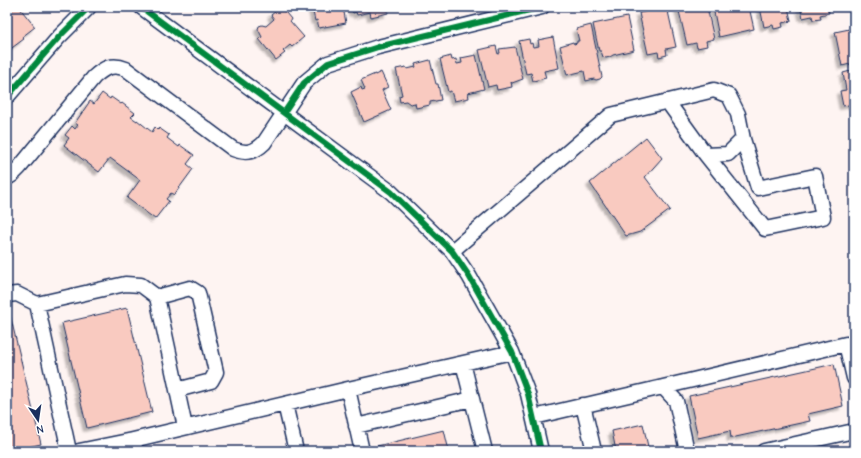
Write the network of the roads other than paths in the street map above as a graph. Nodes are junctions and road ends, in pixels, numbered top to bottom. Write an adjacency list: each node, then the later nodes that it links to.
1 (89, 7): 4 (street)
2 (141, 7): 6 (street)
3 (539, 7): 6 (street)
4 (7, 97)
5 (667, 101): 7 (street); 8 (street); 10 (street)
6 (284, 113): 9 (street); 10 (street)
7 (743, 139): 8 (street); 8 (street)
8 (706, 155)
9 (7, 178)
10 (452, 252): 14 (street)
11 (7, 295): 13 (street)
12 (157, 297): 13 (street); 19 (street); 19 (street)
13 (37, 304): 28 (street)
14 (512, 352): 15 (street); 23 (street)
15 (464, 363): 18 (street); 20 (street)
16 (854, 378): 17 (street)
17 (663, 387): 22 (street); 35 (street)
18 (348, 389): 21 (street); 24 (street)
19 (177, 390): 25 (street)
20 (472, 399): 24 (street); 32 (street)
21 (286, 404): 25 (street); 30 (street)
22 (583, 405): 23 (street); 34 (street)
23 (534, 418): 33 (street)
24 (356, 426): 31 (street)
25 (185, 427): 27 (street)
26 (854, 431): 36 (street)
27 (134, 445): 29 (street)
28 (69, 451)
29 (79, 451)
30 (296, 451)
31 (362, 451)
32 (485, 451)
33 (541, 451)
34 (594, 451)
35 (687, 451)
36 (764, 451)

